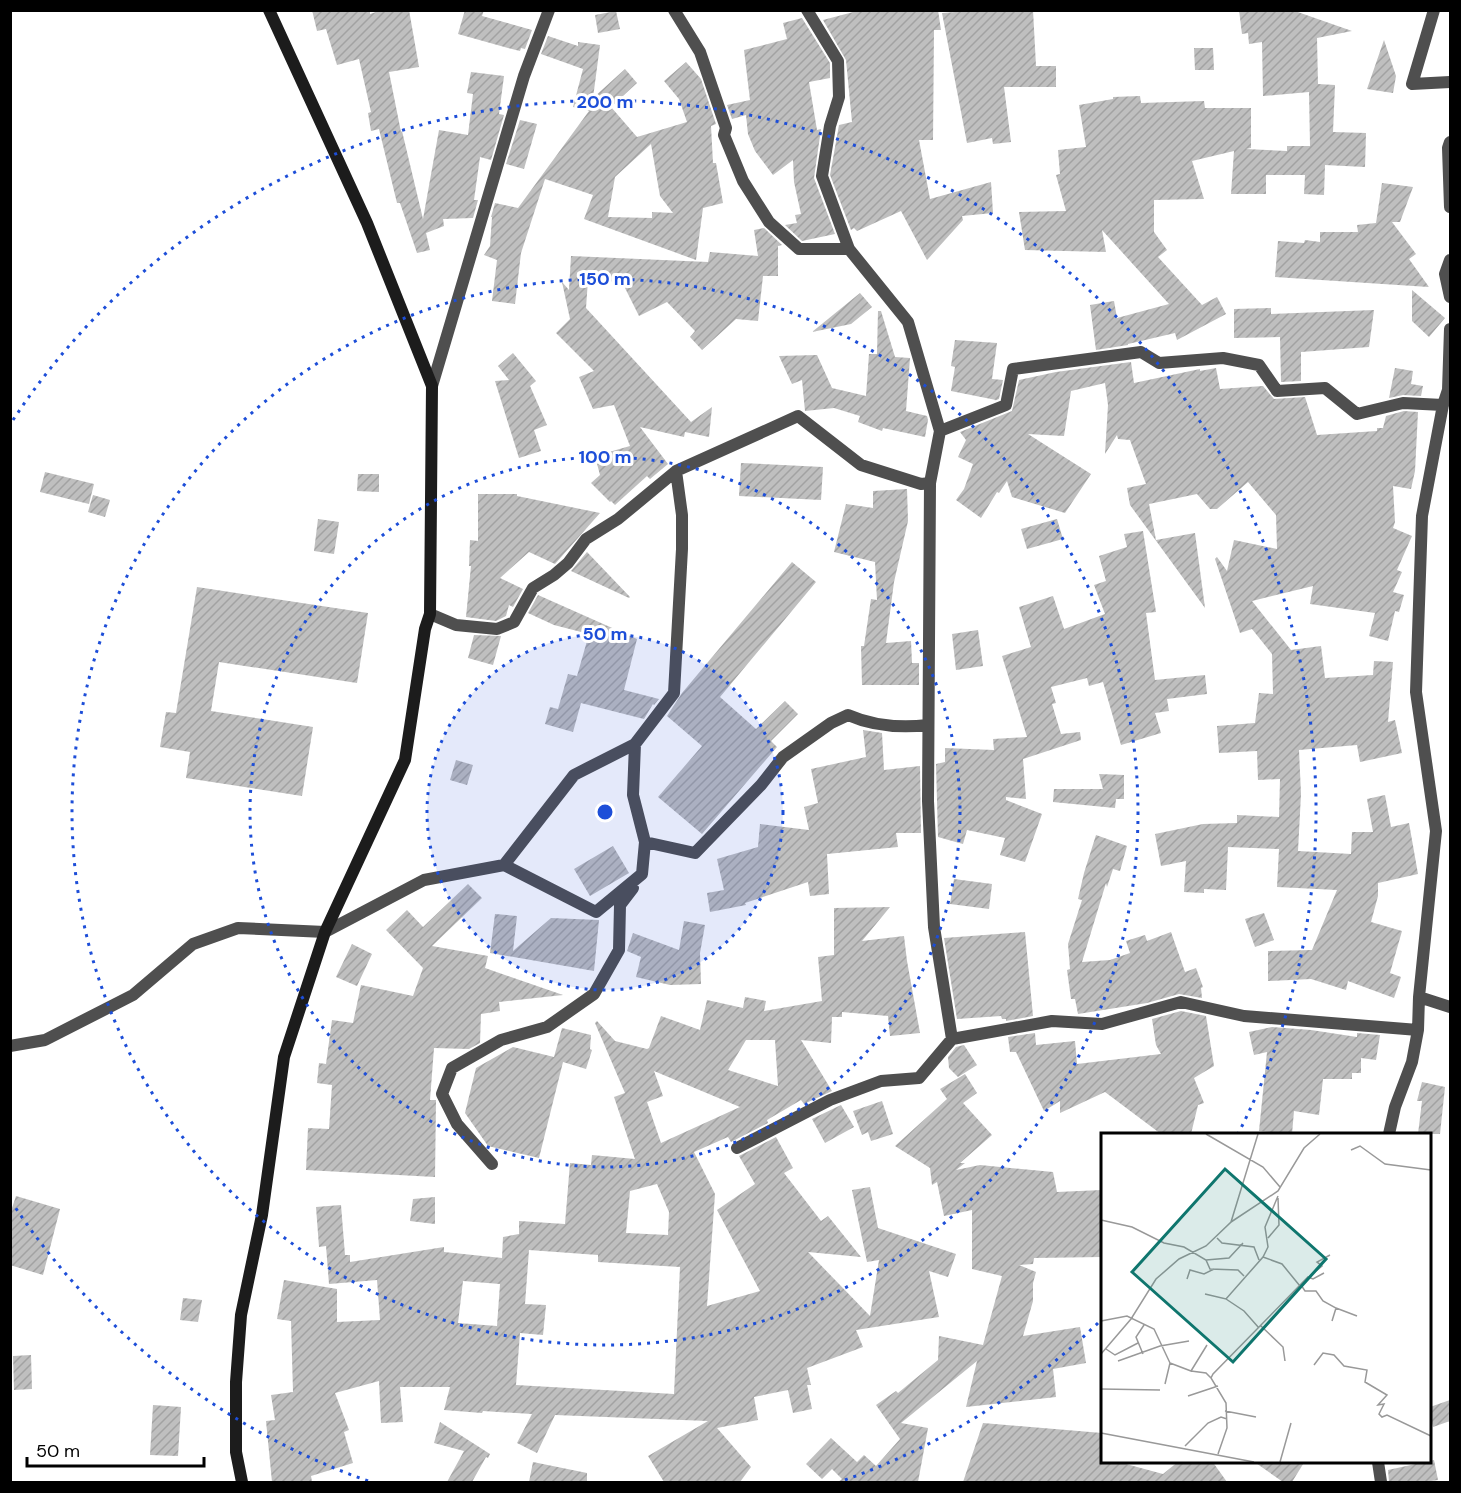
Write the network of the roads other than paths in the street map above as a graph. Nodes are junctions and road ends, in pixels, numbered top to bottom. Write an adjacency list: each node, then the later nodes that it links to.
1 (268, 10): 13 (main road)
2 (549, 10): 13 (street)
3 (674, 10): 9 (street)
4 (807, 10): 9 (street)
5 (1434, 10): 6 (street)
6 (1450, 82)
7 (1450, 142): 8 (street)
8 (1450, 207)
9 (849, 249): 16 (street)
10 (1450, 260): 11 (street)
11 (1450, 297)
12 (1450, 330): 14 (street)
13 (432, 386): 19 (main road)
14 (1449, 390): 15 (street)
15 (1443, 405): 16 (street); 26 (street)
16 (940, 431): 18 (street)
17 (676, 471): 18 (street); 19 (street); 21 (street)
18 (930, 483): 20 (street)
19 (430, 614): 25 (main road)
20 (928, 725): 22 (street); 29 (street)
21 (635, 744): 22 (street); 23 (street)
22 (645, 842): 24 (street)
23 (504, 865): 24 (street); 25 (street)
24 (642, 874): 33 (street)
25 (325, 932): 30 (street); 35 (main road)
26 (1419, 998): 27 (street); 28 (street)
27 (1450, 1007)
28 (1418, 1030): 29 (street); 31 (street)
29 (952, 1040): 32 (street)
30 (10, 1046)
31 (1389, 1133)
32 (737, 1148)
33 (492, 1164)
34 (1378, 1463): 36 (street)
35 (242, 1482)
36 (1380, 1482)

